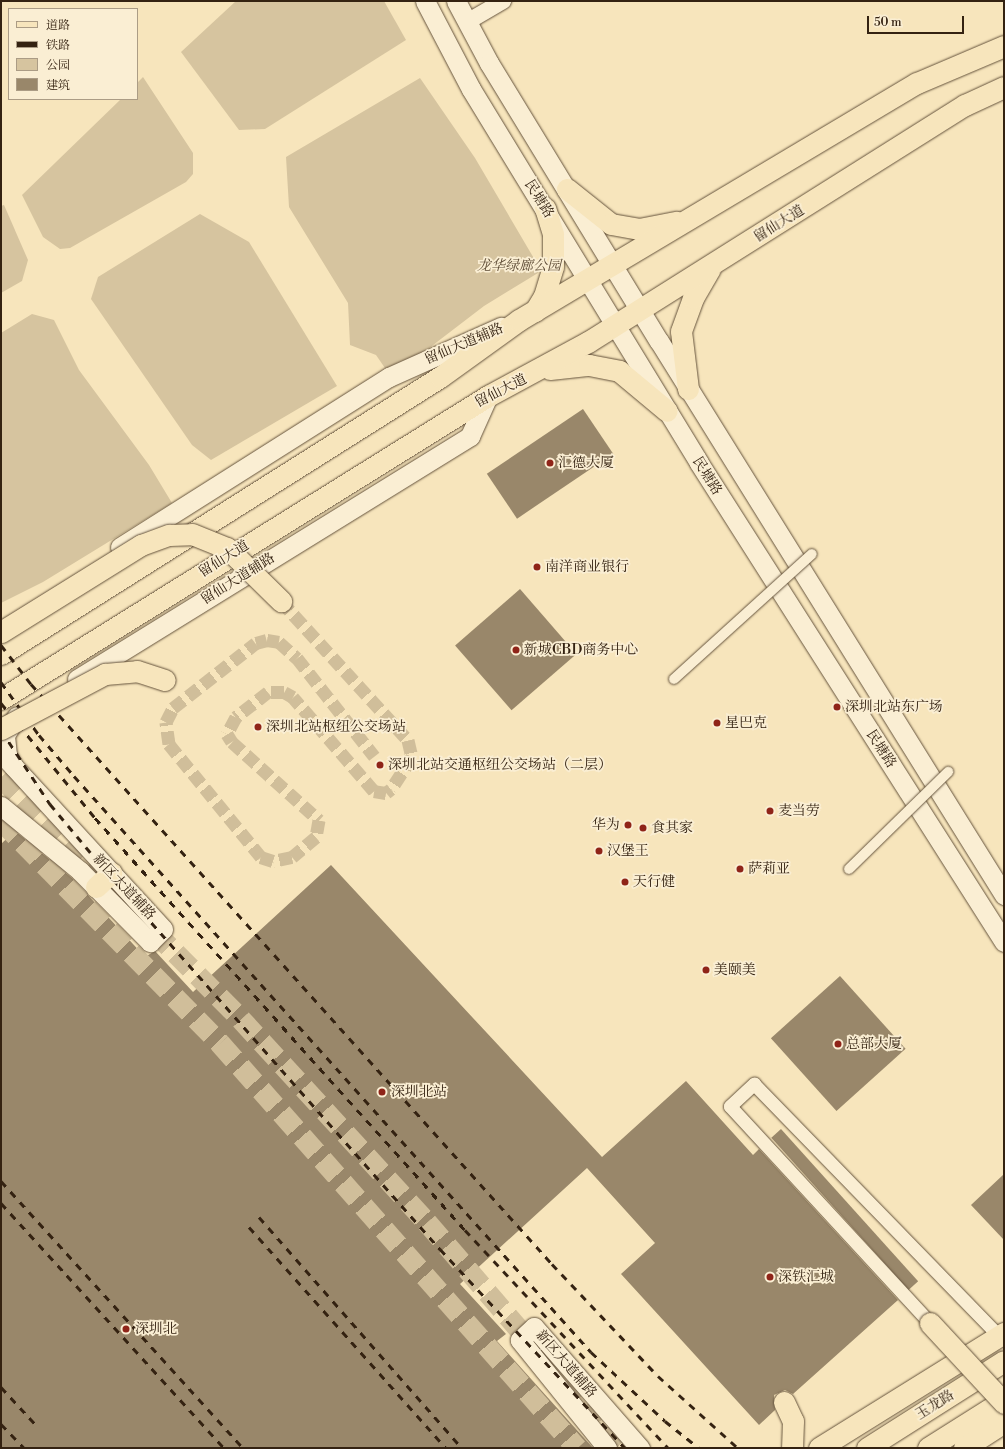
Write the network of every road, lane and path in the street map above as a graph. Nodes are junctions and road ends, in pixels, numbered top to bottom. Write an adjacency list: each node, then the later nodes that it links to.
1 (425, 1): 8 (main road, 民塘路)
2 (456, 1): 4 (main road, 民塘路)
3 (503, 1): 4 (street)
4 (467, 22): 7 (main road, 民塘路)
5 (1004, 46): 9 (main road)
6 (1004, 87): 11 (main road, 留仙大道)
7 (567, 189): 9 (main road); 10 (main road, 民塘路)
8 (545, 208): 12 (main road, 民塘路); 14 (main road)
9 (704, 211): 10 (main road)
10 (615, 266): 12 (main road); 13 (main road, 民塘路)
11 (711, 267): 13 (main road, 留仙大道); 17 (main road)
12 (590, 281): 14 (main road); 15 (main road, 民塘路)
13 (641, 308): 15 (main road, 留仙大道); 17 (main road, 民塘路)
14 (527, 316): 24 (main road, 留仙大道辅路); 26 (main road)
15 (617, 324): 16 (main road, 留仙大道); 19 (main road, 民塘路)
16 (538, 372): 18 (main road, 留仙大道); 19 (main road)
17 (688, 389): 20 (main road, 民塘路)
18 (488, 396): 29 (main road, 留仙大道); 32 (main road, 留仙大道辅路)
19 (667, 411): 21 (main road, 民塘路)
20 (724, 446): 21 (main road); 36 (main road, 民塘路)
21 (699, 463): 37 (main road, 民塘路)
22 (812, 554): 27 (street, bridge)
23 (281, 601): 25 (main road, bridge)
24 (1, 622)
25 (1, 632)
26 (1, 654)
27 (674, 679)
28 (165, 680): 30 (main road, bridge)
29 (1, 700)
30 (1, 728)
31 (1, 753): 32 (main road, 新区大道辅路)
32 (14, 767): 34 (main road, 新区大道辅路)
33 (948, 772): 35 (street, bridge)
34 (1, 806)
35 (849, 869)
36 (1004, 895)
37 (1004, 942)
38 (930, 1323): 39 (street); 41 (main road, bridge)
39 (1001, 1334): 47 (main road)
40 (1004, 1361): 48 (main road, 玉龙路)
41 (1004, 1401): 49 (main road)
42 (784, 1402): 46 (main road)
43 (1004, 1422): 50 (main road)
44 (607, 1448): 45 (main road, 新区大道辅路)
45 (640, 1448)
46 (792, 1448)
47 (819, 1448)
48 (866, 1448)
49 (928, 1448)
50 (964, 1448)

